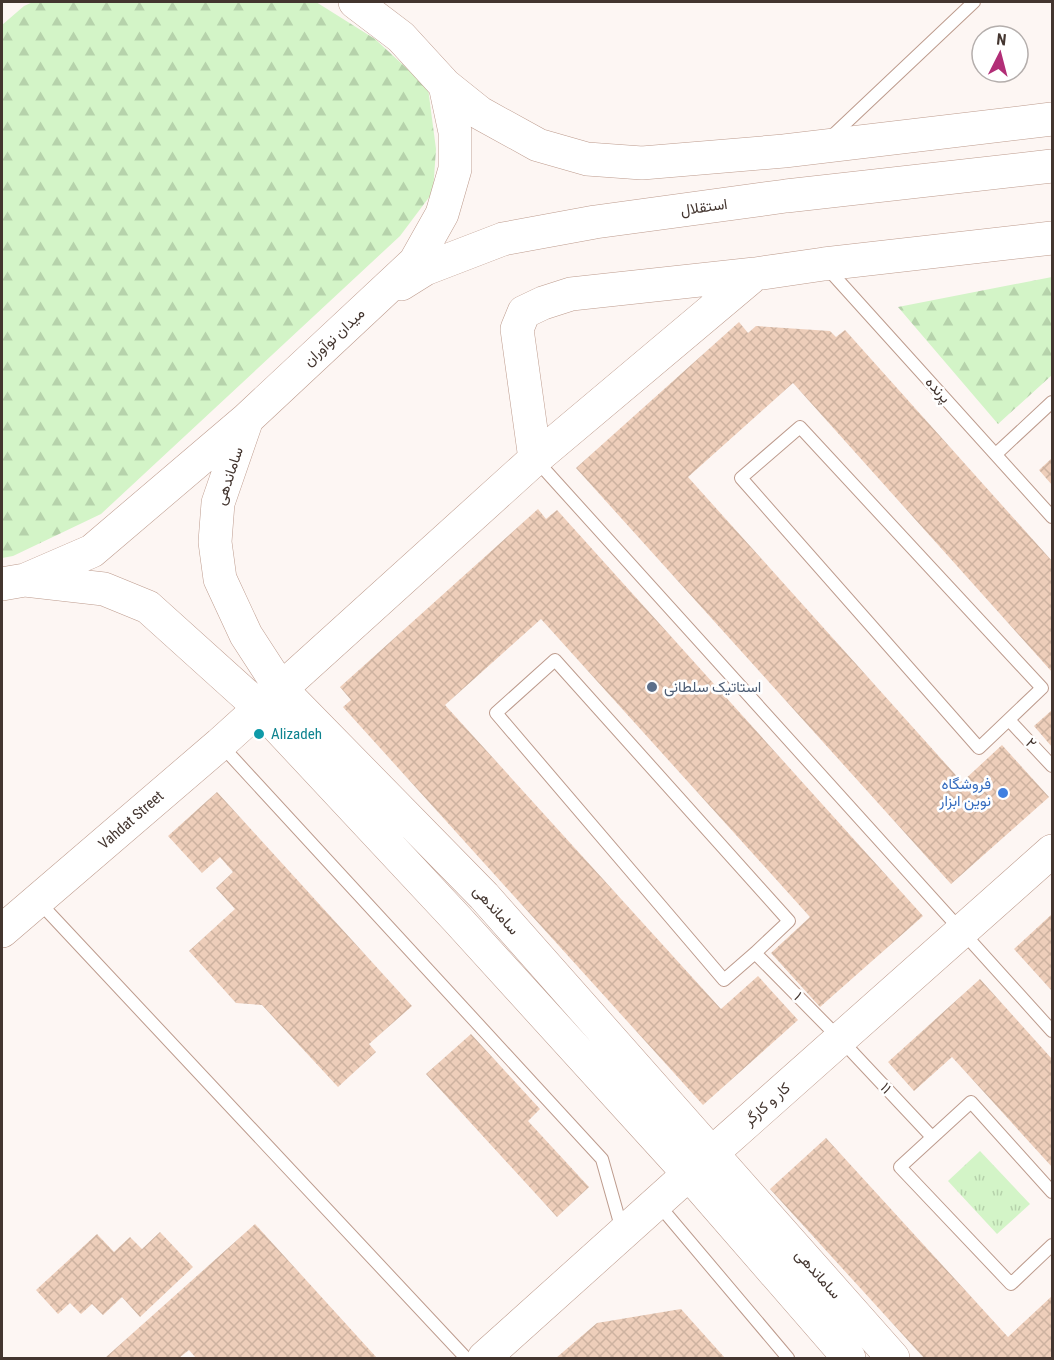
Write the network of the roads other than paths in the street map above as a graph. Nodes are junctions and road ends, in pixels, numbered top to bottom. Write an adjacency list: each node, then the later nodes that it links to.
1 (355, 2): 4 (street)
2 (382, 2): 4 (street)
3 (974, 2): 7 (lane)
4 (401, 37): 5 (street)
5 (445, 85): 7 (street); 12 (street, میدان نوآوران)
6 (1053, 119): 7 (street)
7 (821, 146)
8 (1053, 165): 12 (street, استقلال)
9 (1053, 238): 10 (street)
10 (824, 264): 11 (street); 15 (lane, پرنده)
11 (755, 274): 16 (street, Vahdat Street); 16 (street)
12 (371, 302): 14 (street, میدان نوآوران)
13 (1053, 402): 15 (lane)
14 (247, 419): 18 (street, میدان نوآوران); 19 (street, ساماندهی)
15 (996, 454): 17 (lane, پرنده)
16 (535, 459): 19 (street, Vahdat Street); 28 (lane)
17 (1053, 517)
18 (13, 582): 19 (street, ساماندهی)
19 (270, 698): 21 (street, Vahdat Street); 24 (street, ساماندهی); 26 (street, ساماندهی)
20 (1009, 720): 20 (lane); 22 (lane, ۲)
21 (220, 744): 25 (street, Vahdat Street); 36 (lane)
22 (1053, 766)
23 (1053, 851): 28 (street, کار و کارگر)
24 (484, 896): 26 (street); 33 (street, ساماندهی)
25 (38, 901): 27 (street, Vahdat Street); 38 (lane)
26 (457, 919): 33 (street, ساماندهی)
27 (2, 931)
28 (962, 931): 30 (lane); 31 (street, کار و کارگر)
29 (755, 953): 29 (lane); 31 (lane, ۱)
30 (1053, 1031)
31 (840, 1039): 32 (lane, ۱۱); 33 (street, کار و کارگر)
32 (932, 1137): 34 (lane); 37 (lane)
33 (700, 1164): 35 (street, کار و کارگر); 41 (street, ساماندهی); 42 (street, ساماندهی)
34 (1053, 1192)
35 (657, 1203): 36 (street, کار و کارگر); 40 (lane)
36 (623, 1233): 39 (street, کار و کارگر)
37 (1053, 1245)
38 (466, 1359)
39 (484, 1359)
40 (788, 1359)
41 (849, 1359)
42 (893, 1359)

